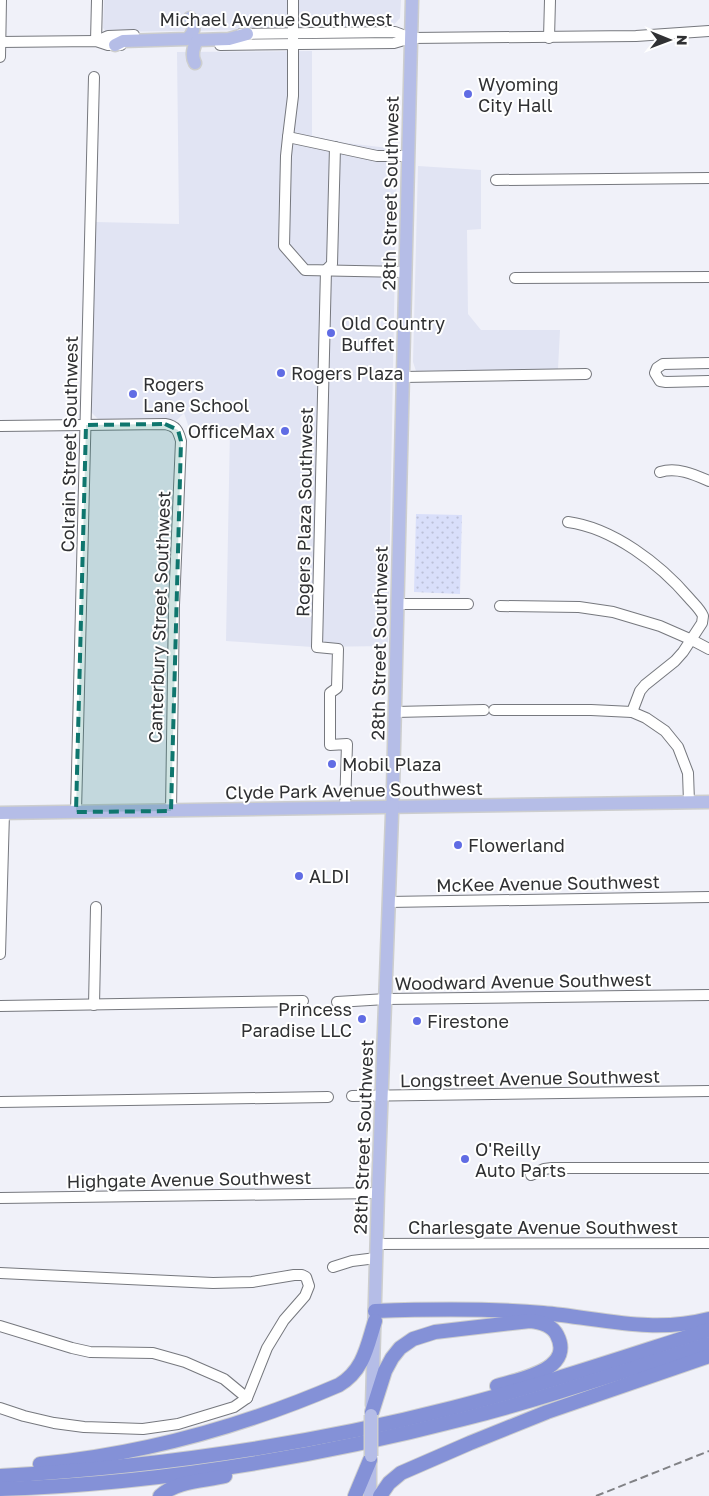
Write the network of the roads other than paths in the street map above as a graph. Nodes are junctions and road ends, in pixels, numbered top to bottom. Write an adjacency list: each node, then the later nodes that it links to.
1 (1, 0): 13 (street)
2 (97, 0): 12 (street)
3 (293, 0): 10 (street)
4 (412, 0): 8 (main road, 28th Street Southwest)
5 (550, 0): 9 (street)
6 (709, 32): 9 (street, Michael Avenue Southwest)
7 (247, 34): 10 (street, Michael Avenue Southwest); 11 (main road)
8 (411, 38): 9 (street, Michael Avenue Southwest); 10 (street, Michael Avenue Southwest); 19 (main road, 28th Street Southwest)
9 (549, 38)
10 (293, 39): 11 (street, Michael Avenue Southwest); 17 (street)
11 (193, 40): 12 (street, Michael Avenue Southwest); 14 (main road)
12 (96, 41): 13 (street, Michael Avenue Southwest); 14 (street, Michael Avenue Southwest)
13 (0, 42): 15 (street)
14 (114, 45)
15 (0, 57)
16 (94, 77): 30 (street, Colrain Street Southwest)
17 (288, 137): 18 (street); 22 (street)
18 (335, 147): 19 (street); 22 (street, Rogers Plaza Southwest)
19 (408, 156): 23 (main road, 28th Street Southwest)
20 (709, 178): 21 (street)
21 (496, 180)
22 (326, 270): 23 (street); 45 (street, Rogers Plaza Southwest)
23 (405, 272): 28 (main road, 28th Street Southwest)
24 (709, 277): 25 (street)
25 (515, 278)
26 (709, 363): 29 (street)
27 (586, 374): 28 (street)
28 (403, 377): 35 (main road, 28th Street Southwest)
29 (709, 381)
30 (86, 425): 31 (street); 46 (street, Canterbury Street Southwest); 47 (street, Colrain Street Southwest)
31 (0, 426)
32 (660, 472): 33 (street)
33 (709, 481)
34 (568, 522): 38 (street)
35 (397, 604): 36 (street); 40 (main road, 28th Street Southwest)
36 (468, 604)
37 (500, 606): 38 (street)
38 (692, 640): 39 (street); 41 (street)
39 (709, 649)
40 (395, 712): 41 (street); 44 (main road, 28th Street Southwest)
41 (632, 712): 42 (street)
42 (689, 802): 43 (main road, Clyde Park Avenue Southwest); 44 (main road, Clyde Park Avenue Southwest)
43 (709, 802)
44 (392, 807): 45 (main road, Clyde Park Avenue Southwest); 50 (main road, 28th Street Southwest)
45 (345, 808): 46 (main road, Clyde Park Avenue Southwest)
46 (171, 811): 47 (main road, Clyde Park Avenue Southwest)
47 (76, 812): 48 (main road, Clyde Park Avenue Southwest)
48 (2, 813): 52 (street)
49 (709, 897): 50 (street, McKee Avenue Southwest)
50 (388, 902): 54 (main road, 28th Street Southwest)
51 (96, 907): 57 (street)
52 (0, 954)
53 (709, 995): 54 (street, Woodward Avenue Southwest)
54 (386, 999): 56 (street, Woodward Avenue Southwest); 61 (main road, 28th Street Southwest)
55 (303, 1001): 57 (street)
56 (338, 1002)
57 (94, 1005): 58 (street)
58 (0, 1006)
59 (709, 1091): 61 (street, Longstreet Avenue Southwest)
60 (352, 1096): 61 (street, Longstreet Avenue Southwest)
61 (382, 1096): 66 (main road, 28th Street Southwest)
62 (328, 1097): 63 (street)
63 (0, 1102)
64 (709, 1168): 65 (street)
65 (531, 1175)
66 (378, 1193): 67 (street, Highgate Avenue Southwest); 69 (main road, 28th Street Southwest)
67 (0, 1198)
68 (709, 1243): 69 (street, Charlesgate Avenue Southwest)
69 (376, 1244): 70 (main road, 28th Street Southwest)
70 (376, 1258): 71 (street); 73 (main road, 28th Street Southwest)
71 (333, 1267)
72 (0, 1273): 79 (street)
73 (375, 1316): 74 (highway); 81 (main road, 28th Street Southwest); 85 (highway)
74 (709, 1319)
75 (0, 1326): 79 (street)
76 (709, 1330): 82 (highway)
77 (709, 1344): 83 (highway)
78 (709, 1356): 91 (highway)
79 (248, 1398): 80 (street)
80 (0, 1408)
81 (372, 1413): 82 (highway); 84 (main road, 28th Street Southwest, bridge)
82 (413, 1417): 86 (highway)
83 (288, 1457): 87 (highway); 88 (highway)
84 (371, 1458): 89 (highway); 90 (main road, 28th Street Southwest)
85 (0, 1467)
86 (0, 1476)
87 (0, 1490)
88 (160, 1496)
89 (355, 1496)
90 (370, 1496)
91 (380, 1496)

